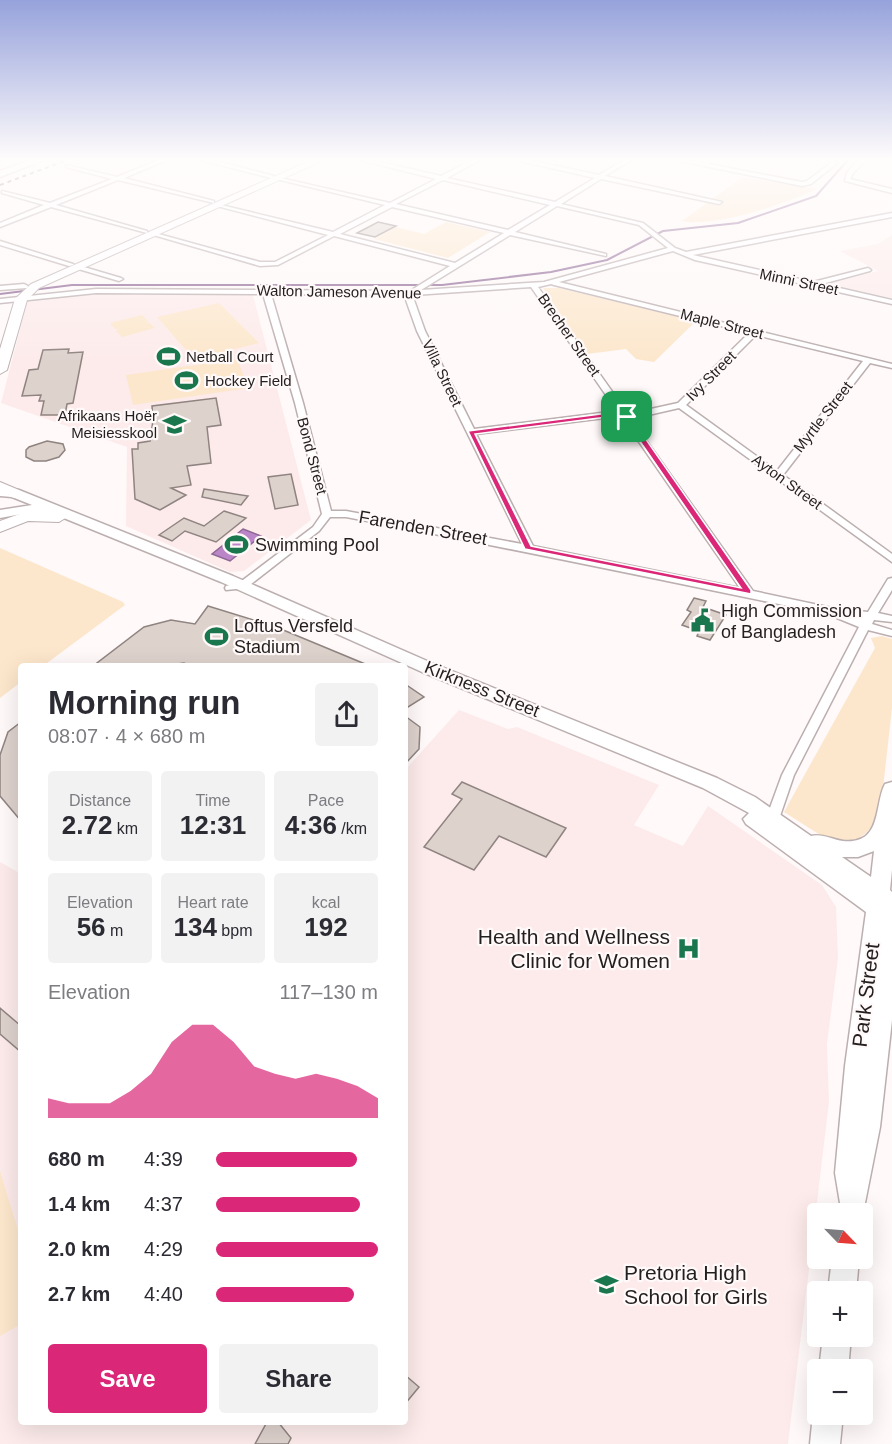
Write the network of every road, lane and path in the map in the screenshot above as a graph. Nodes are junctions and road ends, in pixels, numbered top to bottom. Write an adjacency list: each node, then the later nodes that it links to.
1 (129, 227): 9 (street)
2 (162, 227): 9 (main road)
3 (308, 227): 11 (street)
4 (347, 227): 11 (street)
5 (485, 227): 10 (street)
6 (518, 227): 10 (street)
7 (645, 227): 13 (street, Minni Street)
8 (828, 227): 15 (street)
9 (149, 233): 11 (street); 16 (main road)
10 (509, 233): 14 (street); 17 (street)
11 (334, 234): 17 (street)
12 (0, 243): 16 (street)
13 (674, 249): 15 (street, Minni Street); 20 (street, Walton Jameson Avenue)
14 (604, 255)
15 (686, 255): 21 (street, Minni Street)
16 (74, 266): 19 (street); 26 (main road)
17 (455, 266): 24 (street)
18 (868, 270): 21 (street)
19 (119, 279)
20 (552, 282): 22 (street, Walton Jameson Avenue); 29 (street, Maple Street)
21 (812, 285): 27 (street, Minni Street)
22 (534, 286): 24 (street, Walton Jameson Avenue); 34 (street, Brecher Street)
23 (0, 288): 26 (street, Walton Jameson Avenue)
24 (419, 288): 25 (street, Walton Jameson Avenue); 35 (street, Villa Street)
25 (266, 291): 26 (street, Walton Jameson Avenue); 39 (street, Bond Street)
26 (18, 295): 28 (main road); 32 (main road)
27 (892, 302)
28 (0, 329)
29 (754, 332): 30 (street, Maple Street); 33 (street, Ivy Street)
30 (868, 360): 31 (street, Maple Street); 36 (street, Myrtle Street)
31 (892, 366)
32 (0, 370)
33 (681, 405): 34 (street, Ivy Street); 36 (street, Ayton Street)
34 (625, 415): 35 (street, Ivy Street); 46 (street, Brecher Street)
35 (471, 432): 42 (street, Villa Street)
36 (778, 475): 43 (street, Ayton Street)
37 (5, 491): 45 (street, Kirkness Street)
38 (0, 513): 40 (street, Kirkness Street)
39 (327, 514): 42 (street, Farenden Street); 45 (street, Bond Street)
40 (59, 517): 41 (main road); 45 (street, Kirkness Street)
41 (0, 527)
42 (528, 547): 46 (street, Farenden Street)
43 (892, 559)
44 (892, 581): 48 (street)
45 (239, 589): 49 (street, Kirkness Street); 53 (street, Kirkness Street)
46 (748, 592): 47 (street, Farenden Street)
47 (835, 613): 48 (street, Farenden Street); 51 (street, Farenden Street)
48 (872, 614): 50 (street, Farenden Street); 51 (street)
49 (315, 616): 53 (street); 54 (street, Kirkness Street)
50 (892, 619)
51 (865, 626): 52 (street, Farenden Street); 58 (street)
52 (892, 633)
53 (337, 635): 54 (street); 55 (street, Kirkness Street)
54 (367, 639): 58 (street, Kirkness Street)
55 (394, 663)
56 (408, 669): 58 (street, Kirkness Street)
57 (891, 799): 58 (street); 59 (street, Park Street)
58 (774, 825): 59 (street, Kirkness Street)
59 (886, 909): 60 (street, Park Street); 61 (street, Park Street)
60 (889, 968): 62 (street, Park Street)
61 (851, 1203)
62 (852, 1203)
63 (827, 1425): 64 (street)
64 (825, 1444)

